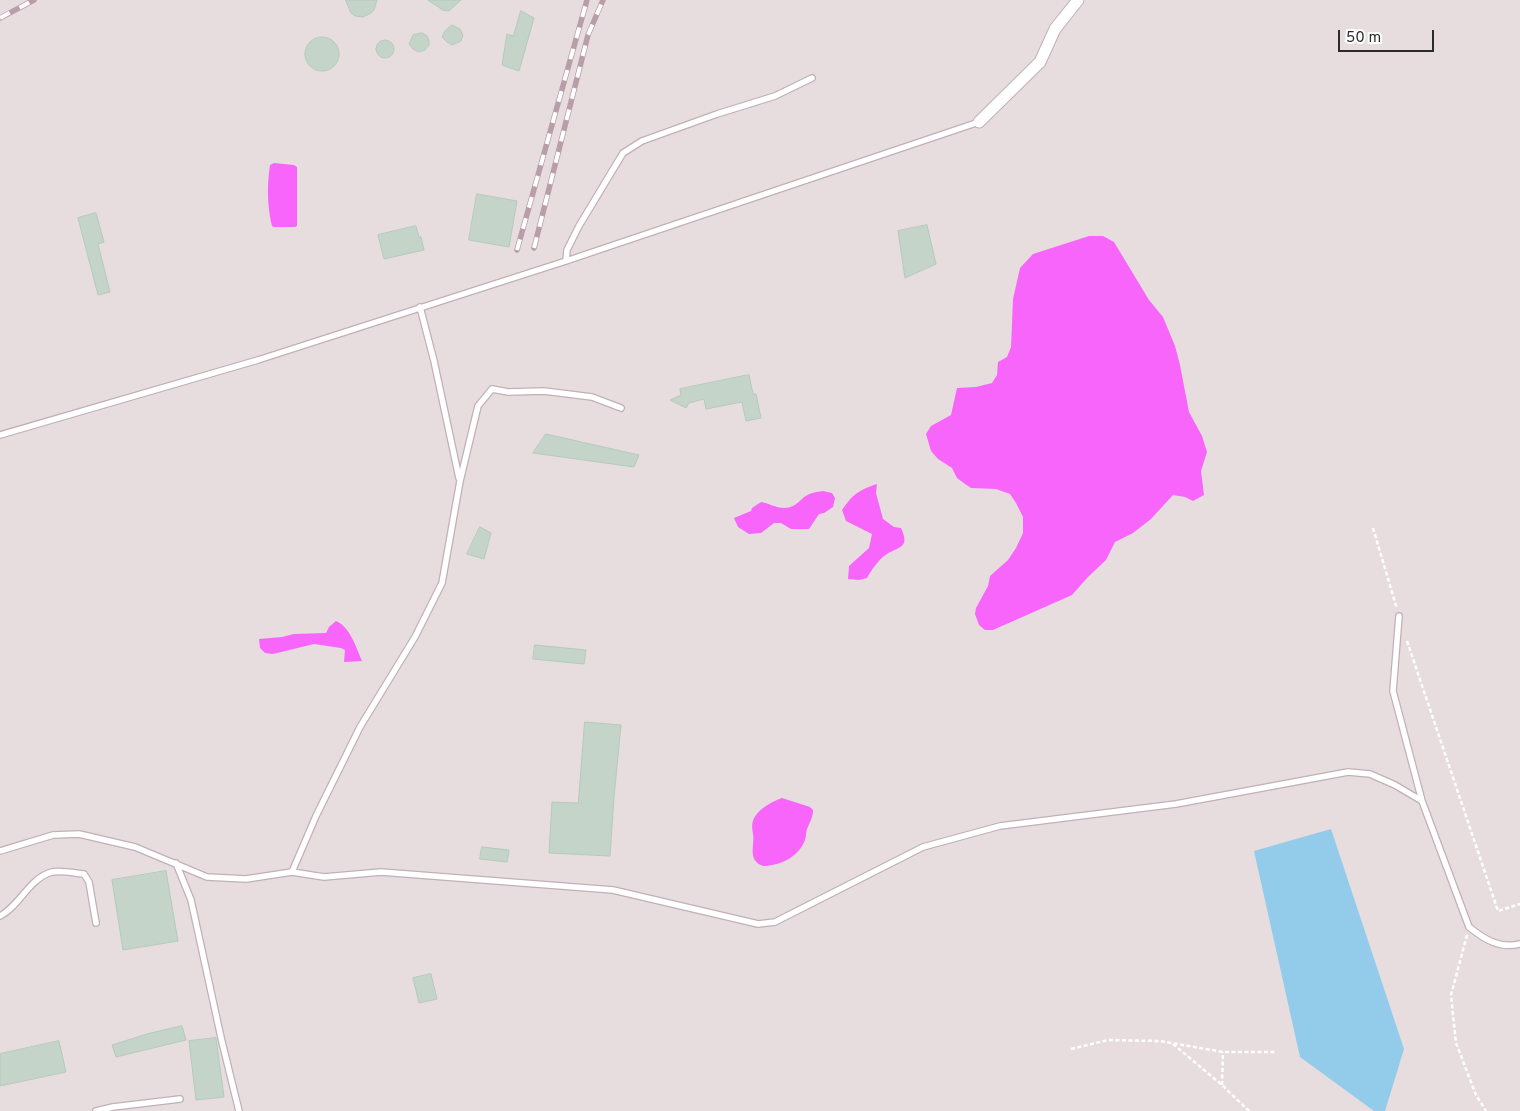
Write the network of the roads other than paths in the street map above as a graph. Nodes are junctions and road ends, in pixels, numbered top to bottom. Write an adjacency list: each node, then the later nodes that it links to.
1 (1078, 0): 3 (street)
2 (812, 78): 4 (lane)
3 (979, 122): 4 (lane)
4 (566, 261): 5 (lane)
5 (420, 307): 7 (lane); 8 (lane)
6 (621, 408): 8 (lane)
7 (0, 435)
8 (460, 481): 13 (lane)
9 (1399, 616): 10 (lane)
10 (1422, 801): 13 (lane); 16 (lane)
11 (0, 851): 12 (lane)
12 (176, 863): 13 (lane); 19 (lane)
13 (292, 872)
14 (0, 916): 15 (lane)
15 (96, 923)
16 (1520, 944)
17 (180, 1098): 18 (lane)
18 (96, 1111)
19 (239, 1111)

